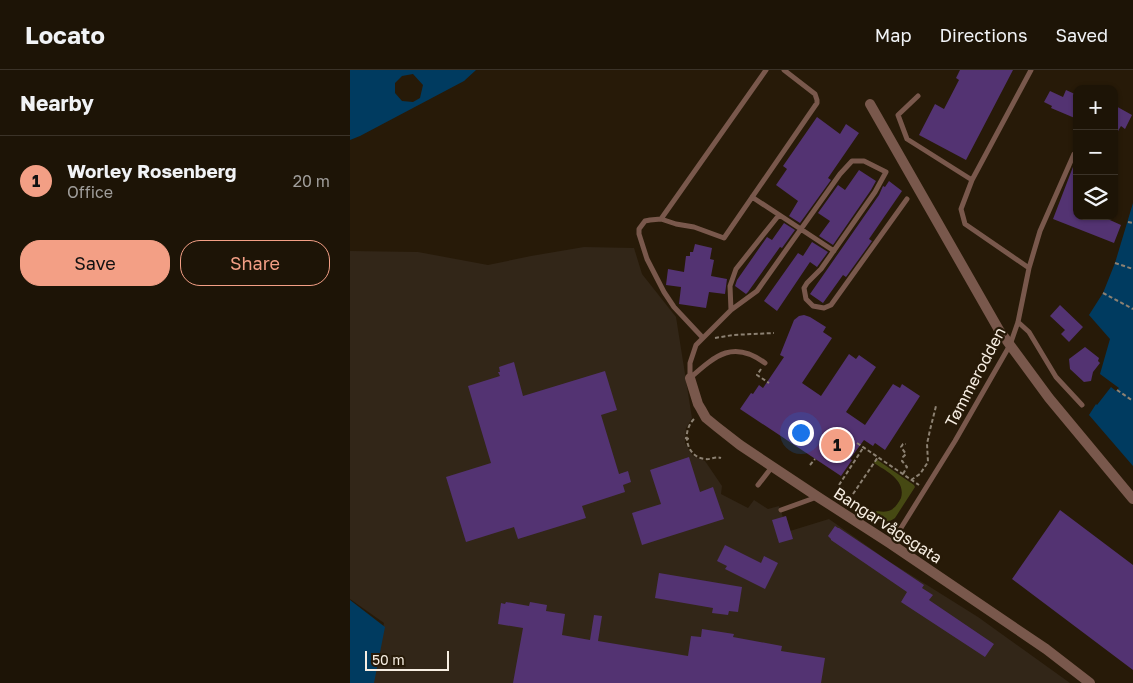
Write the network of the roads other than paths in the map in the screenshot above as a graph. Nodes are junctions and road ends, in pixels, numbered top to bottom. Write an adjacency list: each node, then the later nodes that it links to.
1 (766, 70): 11 (lane)
2 (784, 70): 8 (lane)
3 (1031, 70): 7 (lane)
4 (918, 96): 7 (lane)
5 (870, 104): 18 (street)
6 (1073, 156): 14 (lane, Tømmerodden)
7 (972, 180): 14 (lane)
8 (752, 197): 10 (lane); 11 (lane)
9 (907, 199): 13 (lane)
10 (779, 215): 12 (lane); 15 (lane)
11 (661, 219): 17 (lane)
12 (802, 230): 13 (lane); 13 (lane); 15 (lane)
13 (834, 251)
14 (1029, 268): 16 (lane, Tømmerodden)
15 (731, 310): 17 (lane)
16 (1018, 322): 18 (lane, Tømmerodden); 21 (lane)
17 (703, 338): 20 (lane)
18 (1010, 345): 25 (street); 27 (lane, Tømmerodden)
19 (765, 363): 20 (lane)
20 (690, 378): 22 (street, Bangarvågsgata)
21 (1082, 405)
22 (772, 466): 23 (lane); 24 (street, Bangarvågsgata)
23 (758, 485)
24 (818, 497): 26 (lane); 27 (street, Bangarvågsgata)
25 (1133, 499)
26 (781, 510)
27 (891, 544): 28 (street, Bangarvågsgata)
28 (1090, 683)

